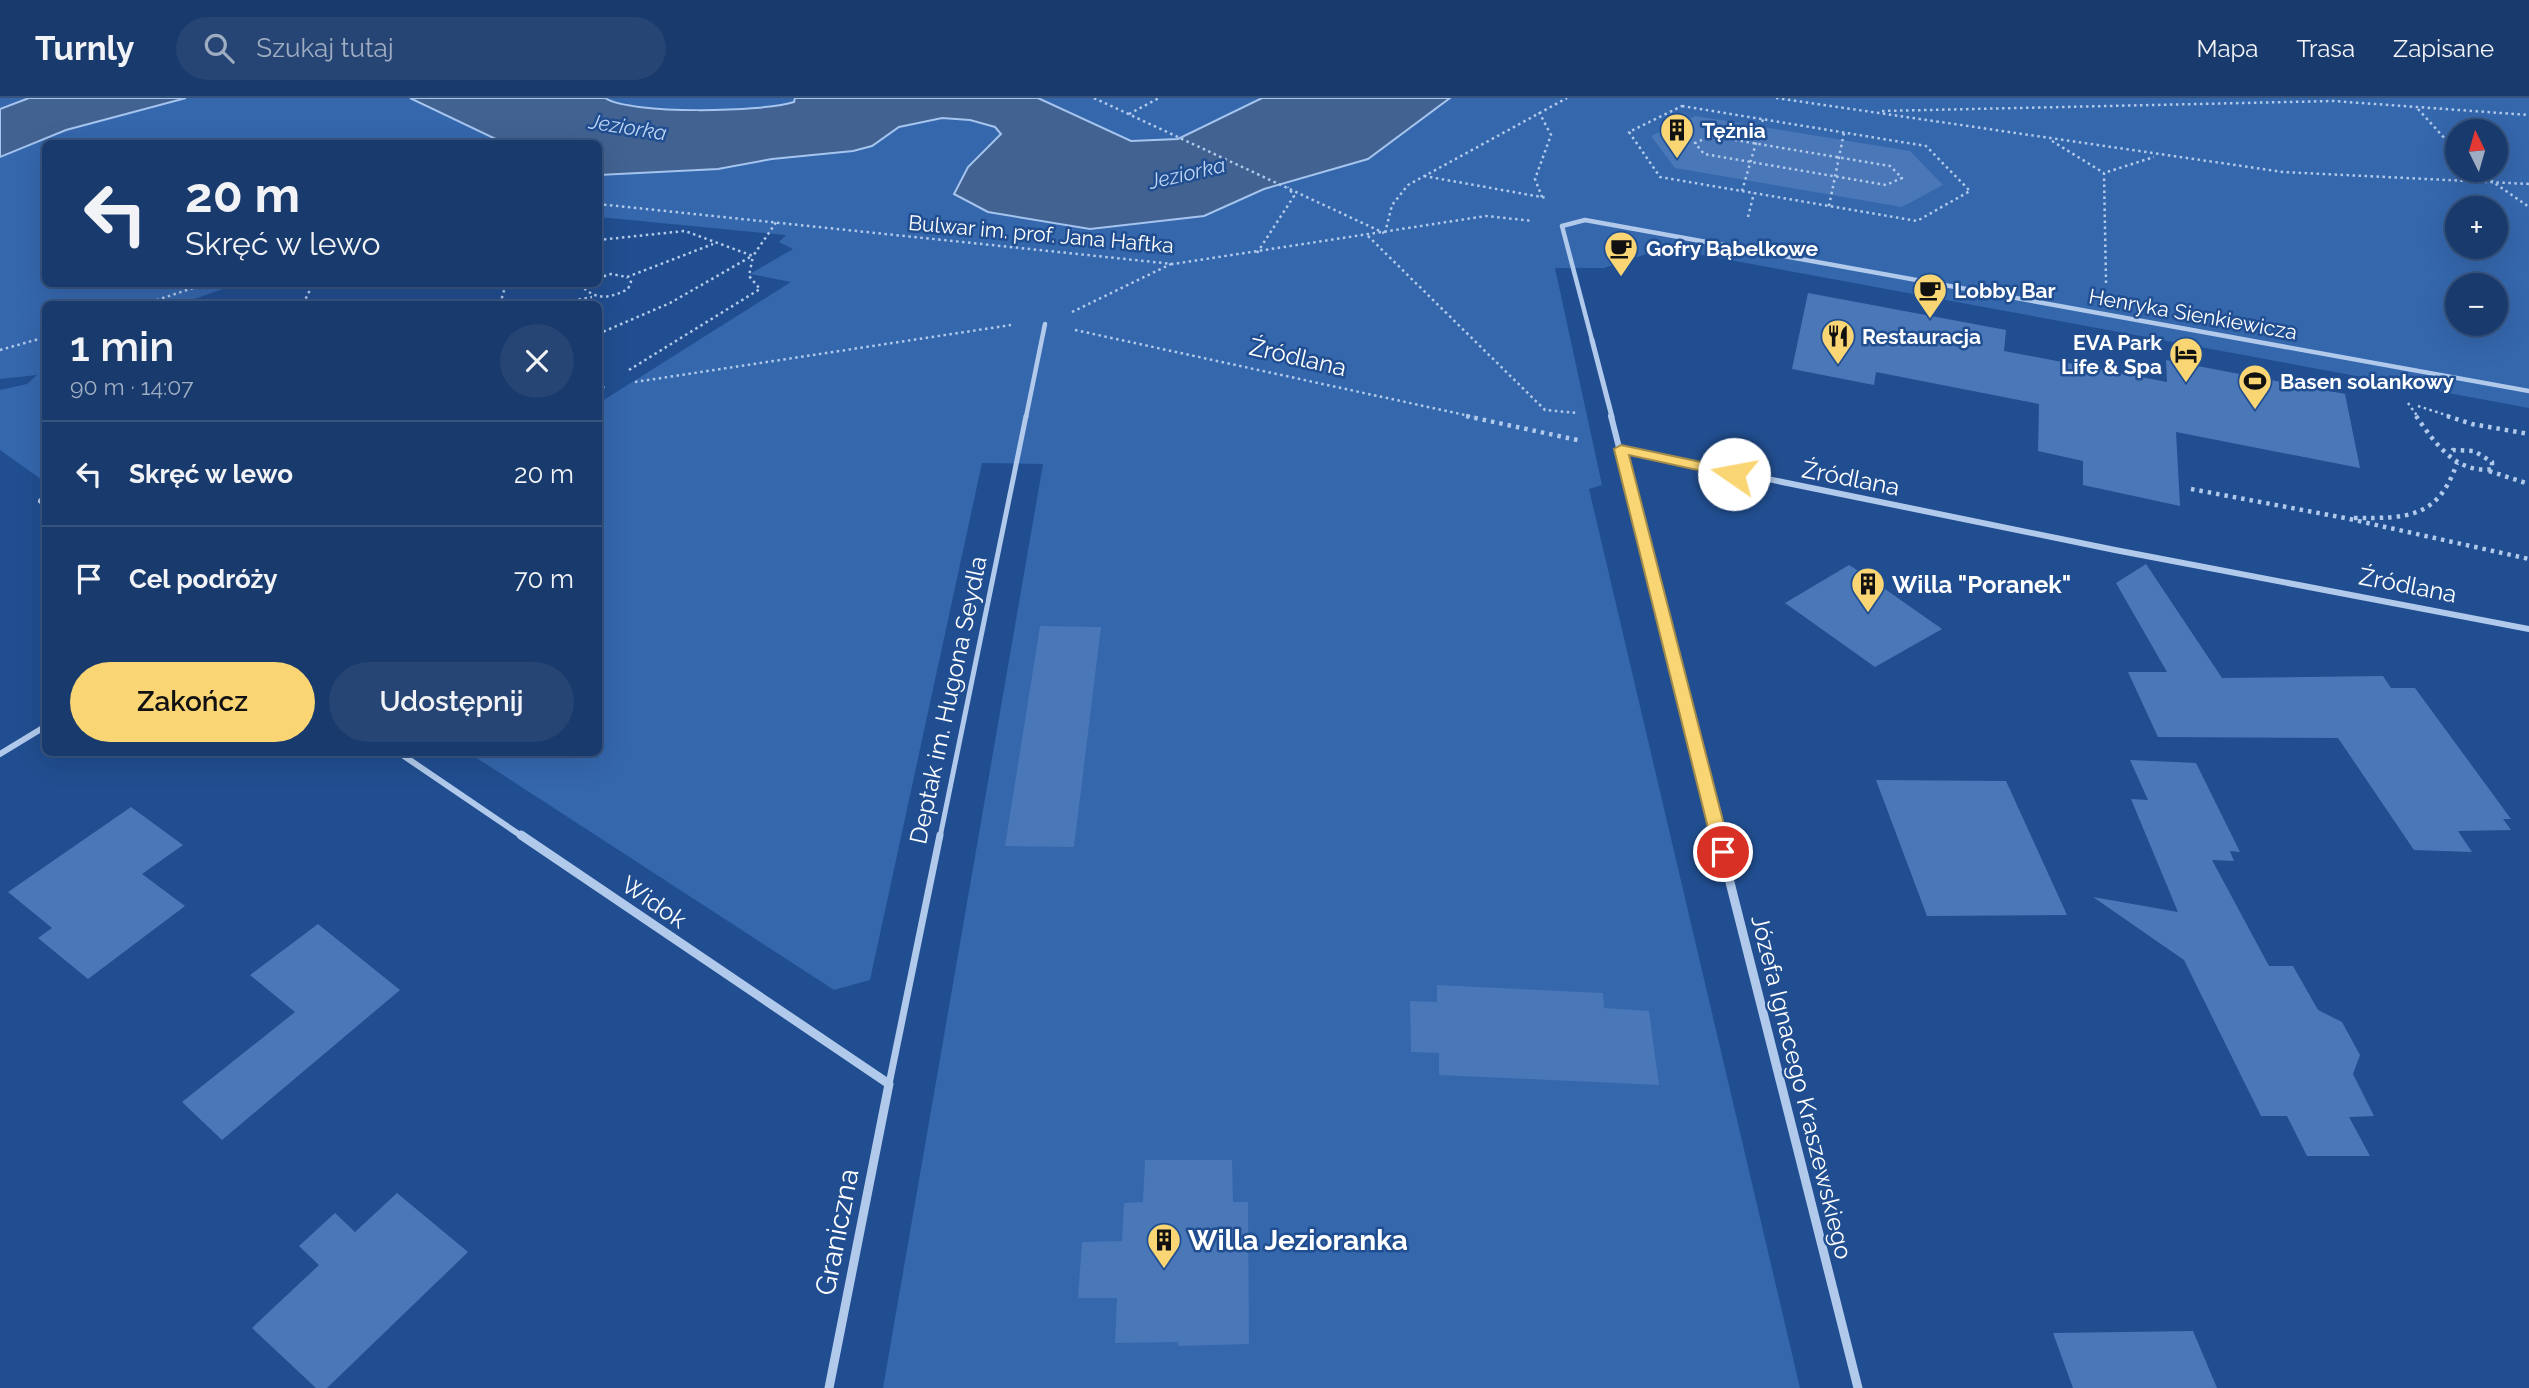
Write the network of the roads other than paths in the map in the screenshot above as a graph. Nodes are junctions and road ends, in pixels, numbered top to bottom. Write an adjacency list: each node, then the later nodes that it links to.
1 (1562, 226): 3 (street, Józefa Ignacego Kraszewskiego); 4 (street, Henryka Sienkiewicza)
2 (1045, 324): 10 (street, Deptak im. Hugona Seydla)
3 (1592, 340): 5 (street, Józefa Ignacego Kraszewskiego)
4 (2529, 391)
5 (1621, 449): 6 (street, Źródlana); 12 (street, Józefa Ignacego Kraszewskiego)
6 (2529, 629)
7 (42, 728): 8 (street)
8 (0, 754)
9 (404, 756): 10 (street, Widok)
10 (889, 1084): 11 (street, Graniczna)
11 (829, 1388)
12 (1858, 1388)

